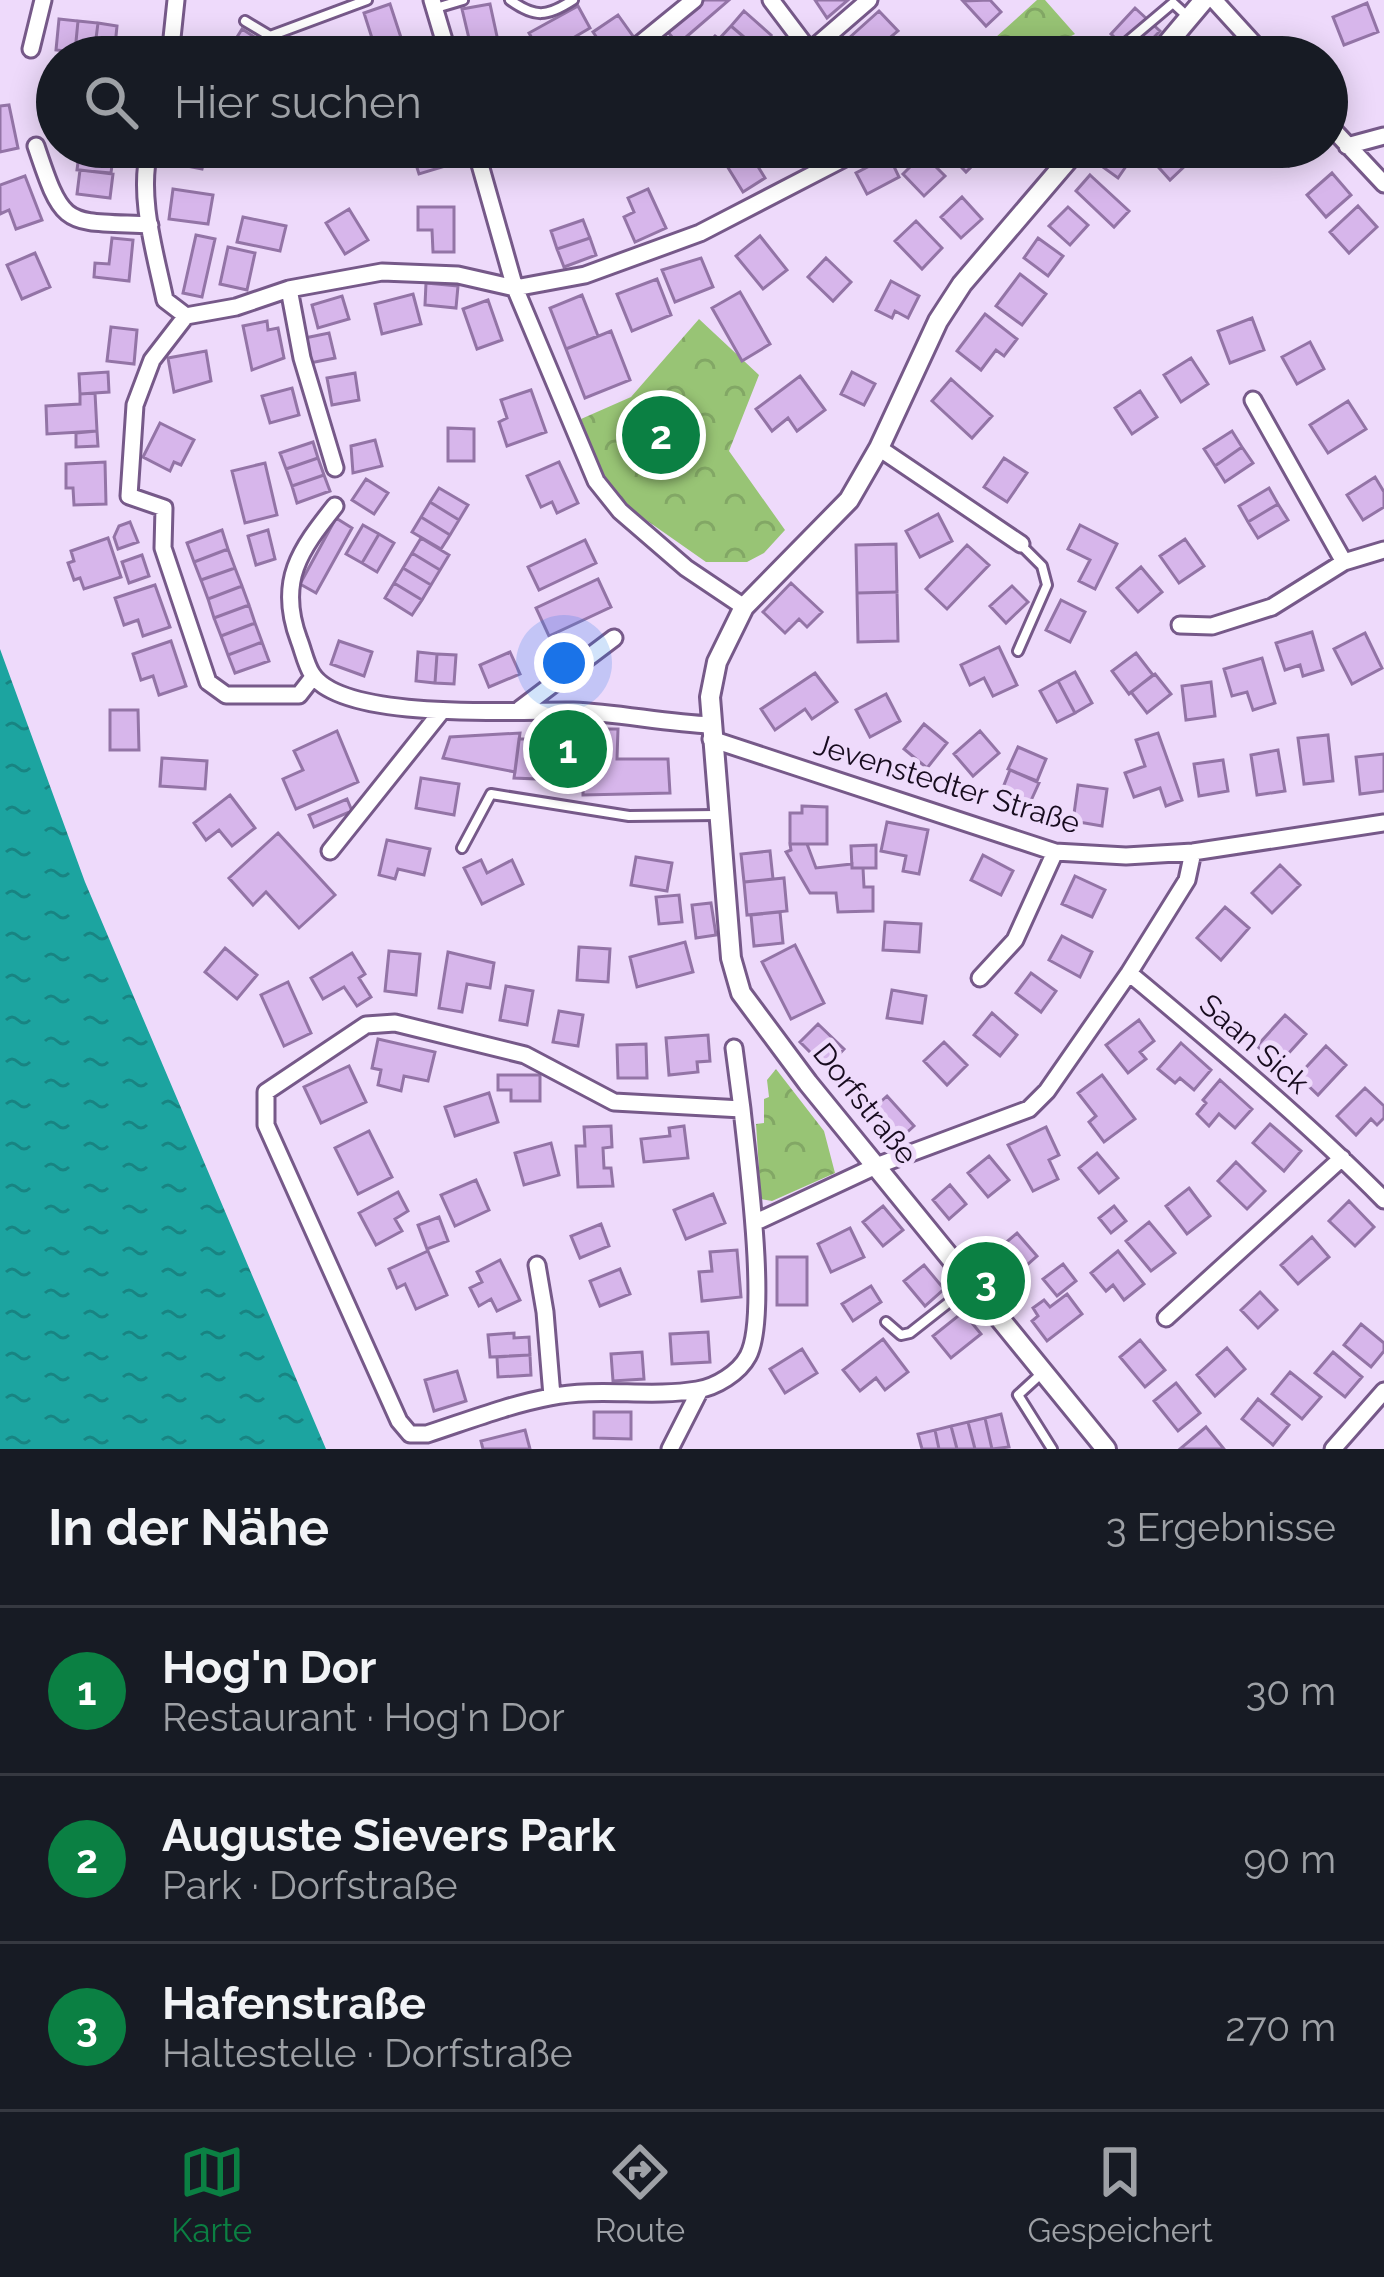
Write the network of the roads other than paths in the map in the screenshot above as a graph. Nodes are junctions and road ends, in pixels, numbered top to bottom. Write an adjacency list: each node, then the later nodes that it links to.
1 (43, 0): 23 (street)
2 (176, 0): 15 (street)
3 (367, 0): 14 (lane)
4 (463, 0): 12 (lane)
5 (510, 0): 6 (lane)
6 (573, 0)
7 (694, 0): 17 (street)
8 (771, 0): 18 (street)
9 (869, 0): 19 (street)
10 (1204, 0): 13 (street)
11 (1214, 0): 22 (street)
12 (434, 4): 16 (street)
13 (1189, 17): 20 (lane); 21 (street)
14 (245, 21)
15 (172, 36)
16 (443, 36)
17 (650, 36)
18 (798, 36)
19 (831, 36)
20 (1134, 36)
21 (1173, 36)
22 (1247, 36)
23 (31, 49)
24 (1384, 136): 25 (street)
25 (1348, 146)
26 (1348, 147): 32 (street)
27 (44, 168): 33 (street)
28 (145, 168): 33 (street)
29 (481, 168): 34 (street)
30 (825, 168): 34 (street)
31 (1061, 168): 38 (street, Dorfstraße)
32 (1384, 184)
33 (150, 225): 36 (street)
34 (515, 288): 35 (street); 44 (street)
35 (289, 289): 36 (street); 39 (street)
36 (186, 316): 48 (street)
37 (1253, 400): 43 (street)
38 (880, 448): 41 (street); 44 (street, Dorfstraße)
39 (335, 468)
40 (335, 506): 48 (street)
41 (1021, 544): 47 (lane)
42 (1384, 550): 43 (street)
43 (1344, 562): 45 (street)
44 (744, 608): 51 (street, Dorfstraße)
45 (1180, 625)
46 (614, 638): 49 (street)
47 (1018, 651)
48 (313, 677): 50 (street, Jevenstedter Straße)
49 (520, 710): 50 (street, Jevenstedter Straße); 51 (street, Jevenstedter Straße)
50 (441, 712): 55 (street)
51 (711, 732): 52 (street, Dorfstraße); 56 (street, Jevenstedter Straße)
52 (717, 815): 54 (lane); 63 (street, Dorfstraße)
53 (1384, 823): 57 (street, Jevenstedter Straße)
54 (462, 848)
55 (330, 851)
56 (1055, 852): 57 (street, Jevenstedter Straße); 59 (street)
57 (1192, 852): 58 (street)
58 (1129, 973): 62 (street, Saan Sick); 63 (street)
59 (980, 978)
60 (734, 1048): 61 (street)
61 (742, 1109): 65 (street); 73 (street)
62 (1342, 1158): 64 (street, Saan Sick); 68 (street)
63 (876, 1166): 65 (street); 67 (street, Dorfstraße)
64 (1384, 1201)
65 (754, 1222): 71 (street)
66 (537, 1264): 73 (street)
67 (973, 1284): 69 (lane); 70 (street, Dorfstraße)
68 (1166, 1318)
69 (886, 1322)
70 (1043, 1372): 75 (lane); 76 (street, Dorfstraße)
71 (700, 1390): 73 (street); 74 (street)
72 (1384, 1391): 77 (street)
73 (552, 1396)
74 (670, 1449)
75 (1052, 1449)
76 (1106, 1449)
77 (1334, 1449)

